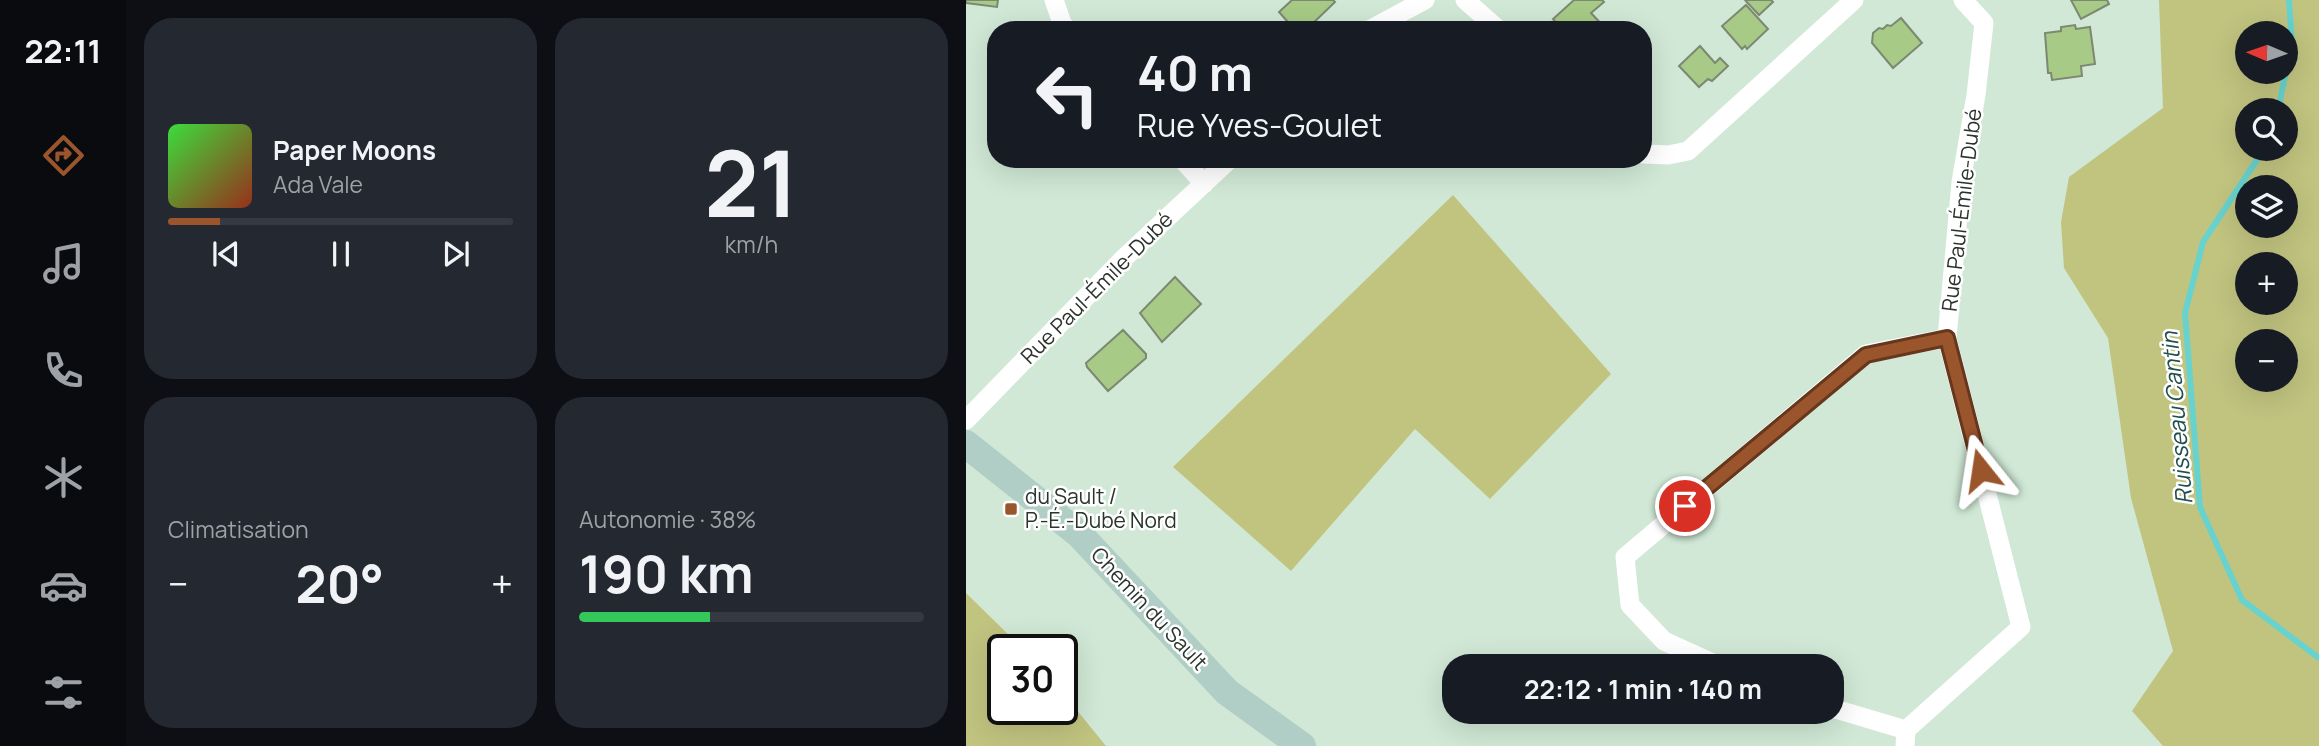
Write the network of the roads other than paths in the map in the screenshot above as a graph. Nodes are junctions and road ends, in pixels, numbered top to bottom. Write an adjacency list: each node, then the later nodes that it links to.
1 (1054, 0): 6 (street)
2 (1425, 0): 7 (street)
3 (1465, 0): 8 (street)
4 (1854, 0): 9 (street)
5 (1963, 0): 13 (street, Rue Paul-Émile-Dubé)
6 (1061, 21)
7 (1386, 21)
8 (1489, 21)
9 (1652, 154)
10 (1190, 168): 12 (street)
11 (1221, 168): 12 (street, Rue Paul-Émile-Dubé)
12 (1204, 184): 14 (street, Rue Paul-Émile-Dubé)
13 (1947, 338): 16 (street); 18 (street, Rue Paul-Émile-Dubé)
14 (966, 420)
15 (966, 443): 19 (street, Chemin du Sault)
16 (1692, 654)
17 (1844, 713): 18 (street)
18 (1906, 738)
19 (1302, 746)

